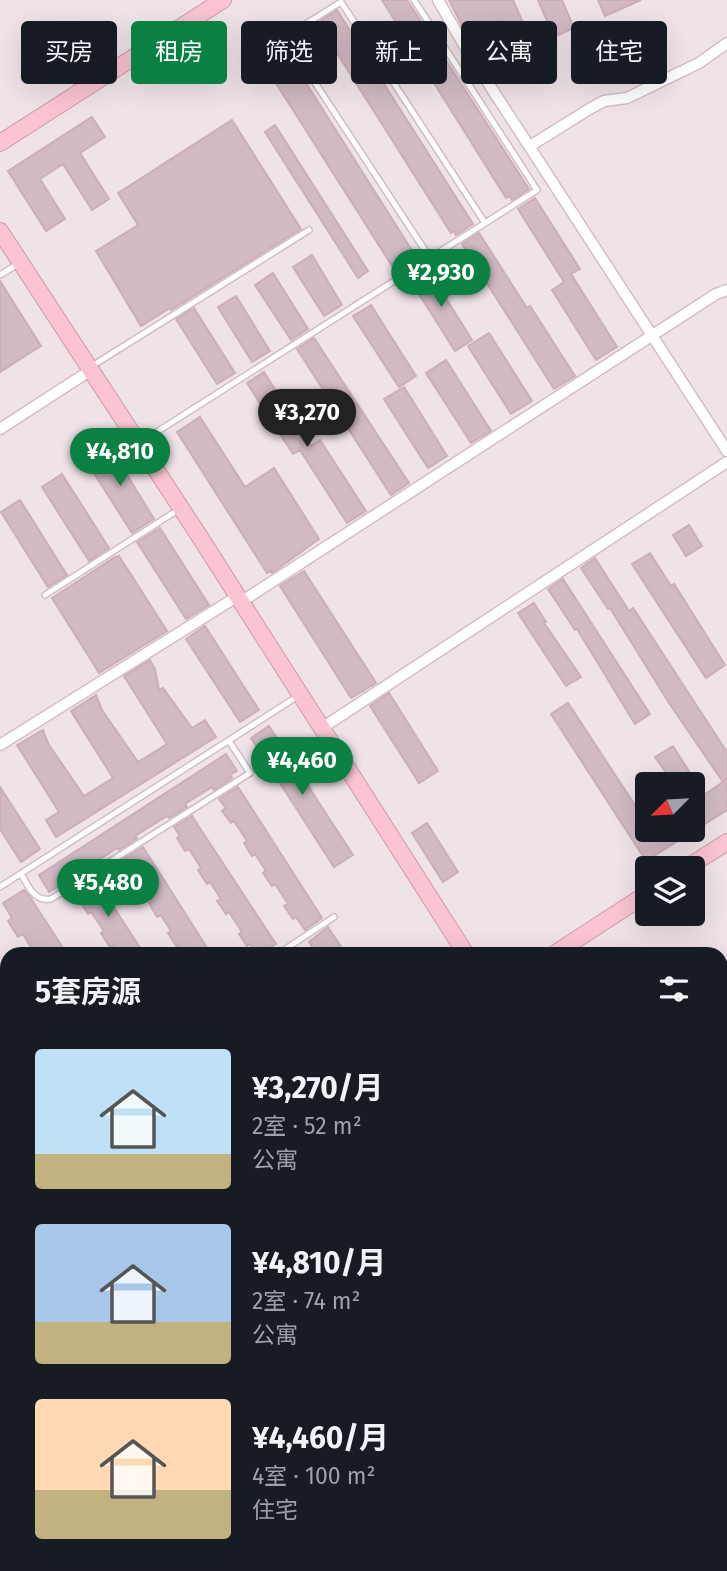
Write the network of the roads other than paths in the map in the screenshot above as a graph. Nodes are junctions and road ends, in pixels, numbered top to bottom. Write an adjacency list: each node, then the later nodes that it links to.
1 (223, 0): 5 (street)
2 (414, 0): 7 (lane)
3 (438, 0): 6 (street)
4 (727, 43): 6 (street)
5 (0, 143)
6 (530, 146): 14 (street)
7 (485, 223): 10 (lane); 10 (lane)
8 (309, 230): 15 (lane)
9 (0, 231): 11 (street)
10 (430, 258): 17 (lane)
11 (20, 262): 12 (lane); 15 (street)
12 (0, 275)
13 (727, 289): 14 (street)
14 (653, 335): 18 (street); 22 (street)
15 (90, 369): 16 (street); 17 (street)
16 (0, 429)
17 (139, 444): 20 (street)
18 (727, 451)
19 (727, 462): 24 (street)
20 (181, 508): 21 (lane); 22 (street)
21 (45, 596)
22 (239, 599): 23 (street); 26 (street)
23 (300, 695): 24 (street); 25 (lane)
24 (322, 728): 34 (street)
25 (229, 741): 29 (lane); 29 (lane)
26 (0, 745)
27 (727, 842): 28 (street)
28 (705, 856)
29 (21, 874): 30 (lane)
30 (0, 887)
31 (635, 901): 35 (street)
32 (334, 917): 33 (lane)
33 (289, 947)
34 (462, 947)
35 (565, 947)

